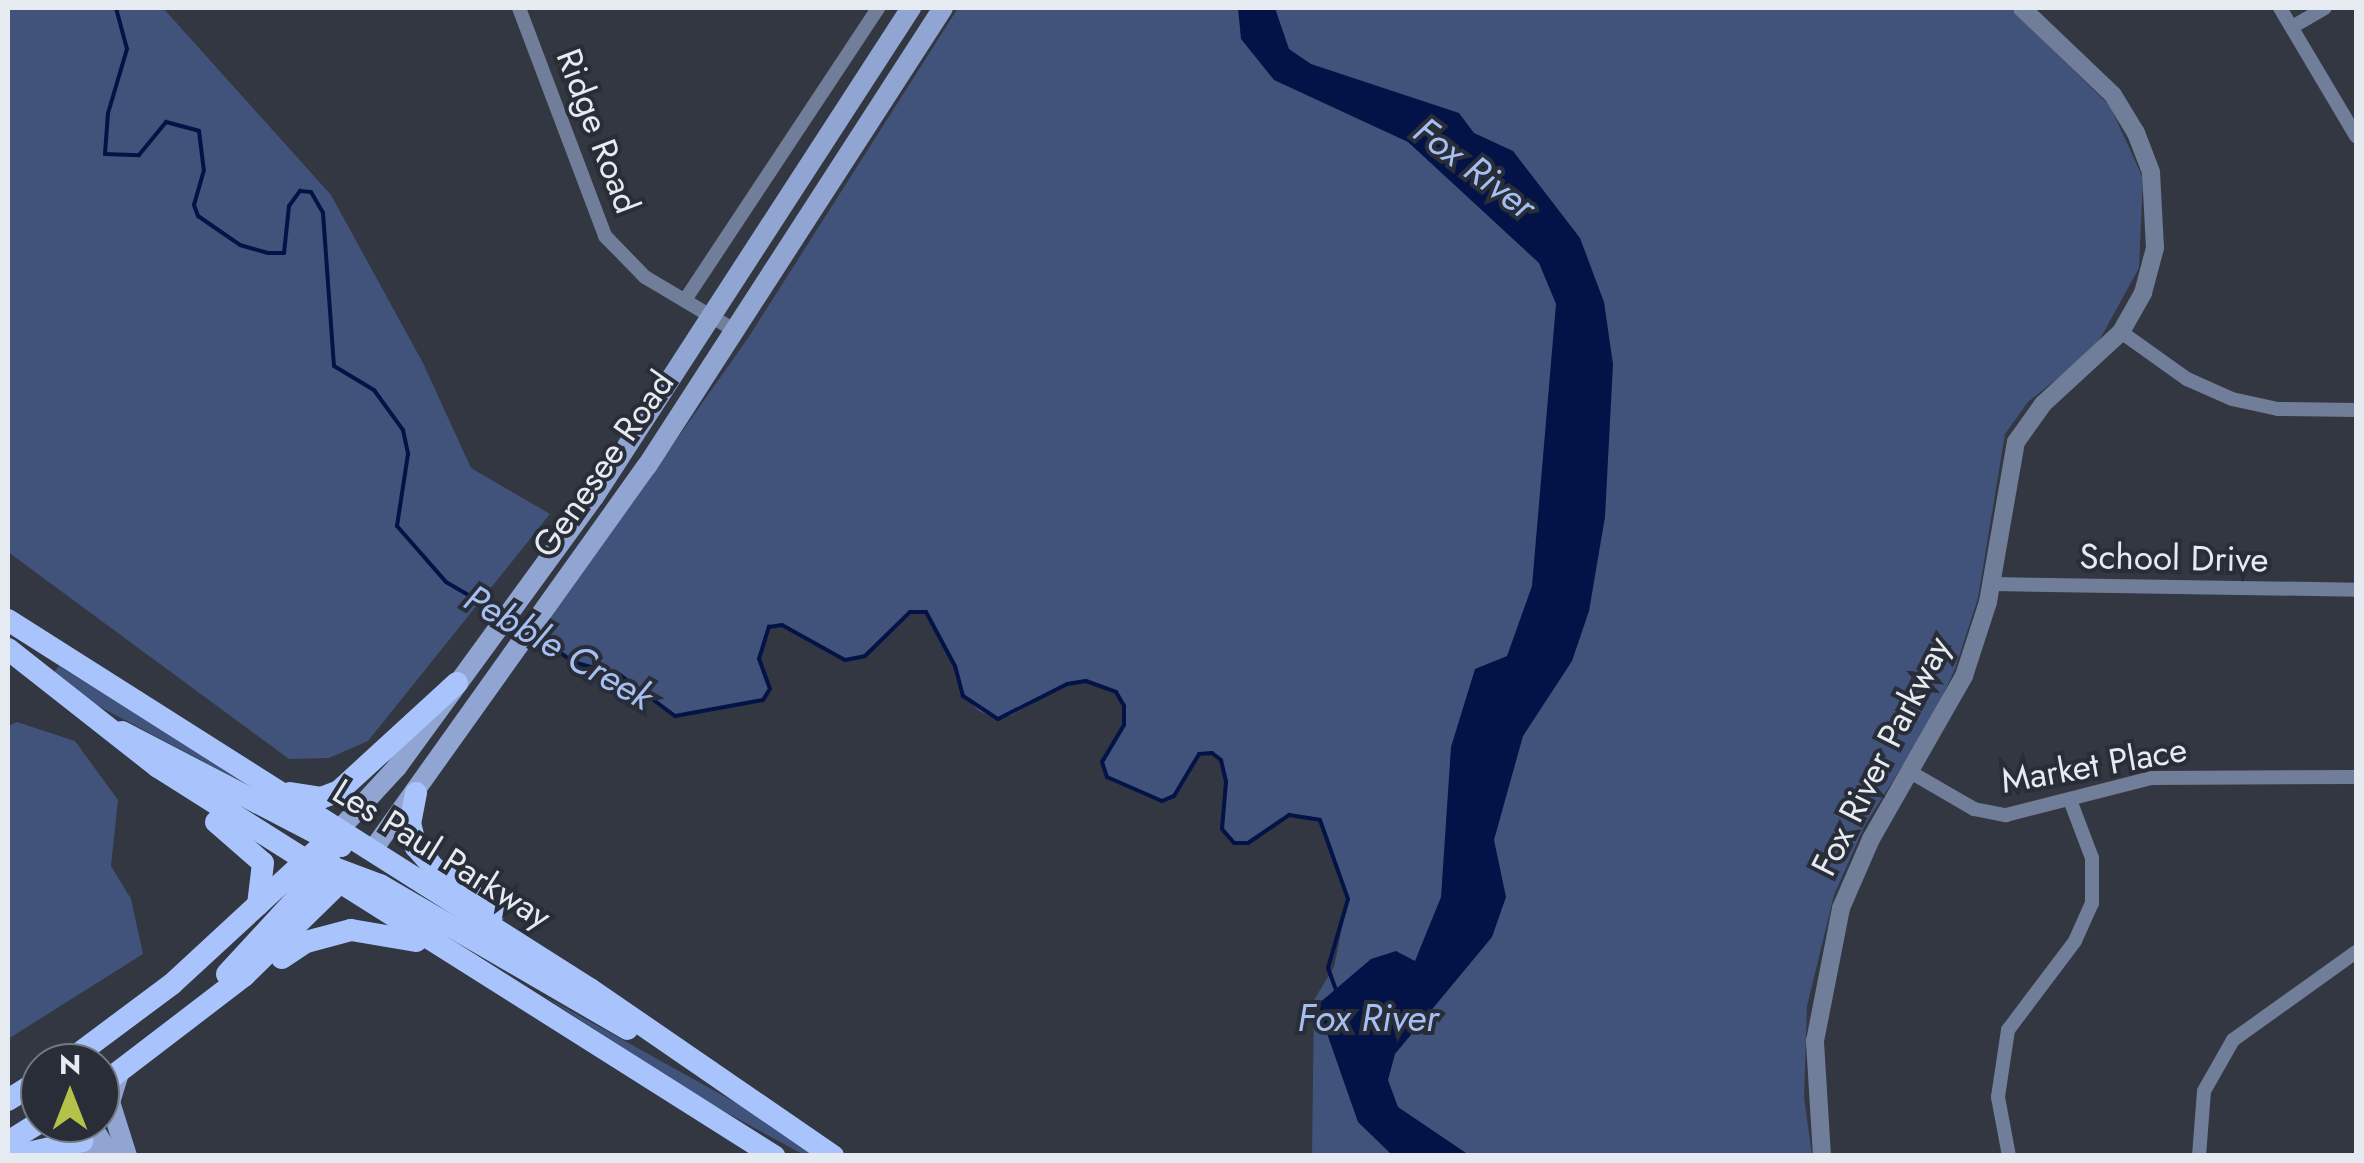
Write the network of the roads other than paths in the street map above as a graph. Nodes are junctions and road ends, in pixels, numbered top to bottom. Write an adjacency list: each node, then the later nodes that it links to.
1 (519, 8): 10 (street, Ridge Road)
2 (878, 8): 10 (street)
3 (910, 8): 11 (main road, Genesee Road)
4 (943, 8): 12 (main road, Genesee Road)
5 (2022, 8): 13 (street, Fox River Parkway)
6 (2280, 8): 8 (street)
7 (2325, 8): 8 (street)
8 (2292, 27): 9 (street)
9 (2356, 136)
10 (685, 300): 11 (street, Ridge Road)
11 (714, 317): 12 (street, Ridge Road); 19 (main road, Genesee Road)
12 (736, 331): 24 (main road, Genesee Road)
13 (2121, 332): 14 (street); 15 (street, Fox River Parkway)
14 (2356, 410)
15 (1992, 584): 16 (street, School Drive); 21 (street, Fox River Parkway)
16 (2356, 590)
17 (8, 620): 23 (main road, Les Paul Parkway)
18 (8, 650): 20 (main road)
19 (457, 683): 23 (main road); 27 (main road, Genesee Road)
20 (100, 724): 27 (main road); 28 (main road)
21 (1912, 773): 25 (street, Market Place); 40 (street, Fox River Parkway)
22 (2356, 777): 25 (street, Market Place)
23 (270, 786): 27 (main road, Les Paul Parkway)
24 (416, 793): 26 (main road, Genesee Road); 31 (main road)
25 (2070, 800): 41 (street)
26 (372, 851): 27 (main road, Les Paul Parkway); 27 (main road, Genesee Road); 31 (main road, Les Paul Parkway)
27 (331, 858): 28 (main road, Genesee Road); 30 (main road, Les Paul Parkway); 32 (main road, Genesee Road); 35 (main road)
28 (258, 905): 33 (main road, Genesee Road)
29 (2356, 952): 42 (street)
30 (479, 970): 32 (main road); 38 (main road, Les Paul Parkway)
31 (590, 989): 35 (main road, Les Paul Parkway)
32 (191, 1021): 34 (main road, Genesee Road)
33 (93, 1043)
34 (120, 1072)
35 (748, 1097): 39 (main road, Les Paul Parkway)
36 (59, 1143): 37 (main road)
37 (14, 1156)
38 (774, 1156)
39 (833, 1156)
40 (1822, 1156)
41 (2009, 1156)
42 (2199, 1156)

